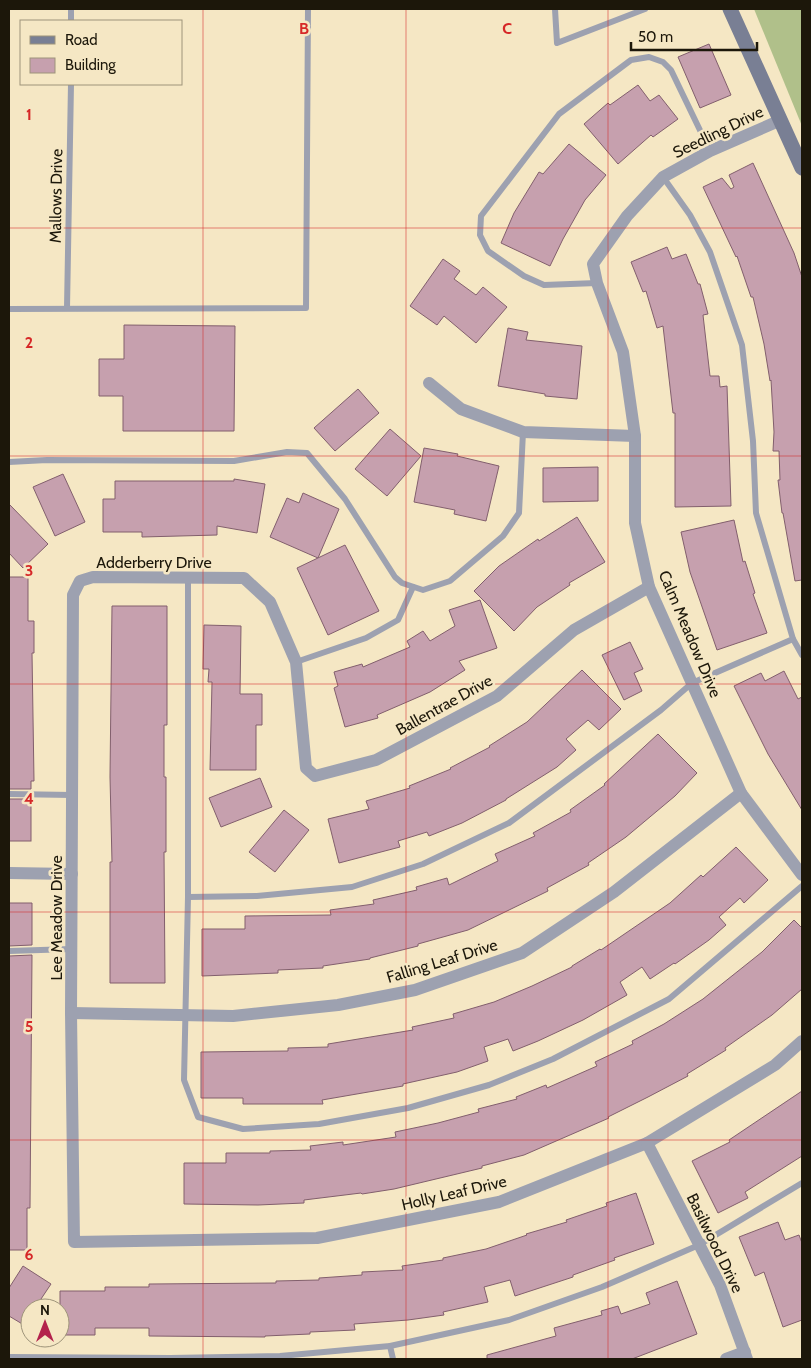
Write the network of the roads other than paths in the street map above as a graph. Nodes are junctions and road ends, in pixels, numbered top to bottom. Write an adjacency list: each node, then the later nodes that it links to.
1 (308, 9): 12 (lane)
2 (555, 9): 3 (lane)
3 (644, 9)
4 (730, 9): 6 (street)
5 (71, 85): 12 (lane, Mallows Drive)
6 (781, 120): 7 (street, Seedling Drive); 8 (street)
7 (710, 151): 9 (street, Seedling Drive); 11 (lane)
8 (802, 168)
9 (663, 177): 10 (street, Seedling Drive); 22 (lane)
10 (593, 264): 11 (street, Calm Meadow Drive)
11 (597, 283): 16 (street, Calm Meadow Drive)
12 (68, 308): 13 (lane)
13 (9, 309)
14 (429, 383): 15 (street)
15 (523, 432): 16 (street); 19 (lane)
16 (635, 436): 20 (street, Calm Meadow Drive)
17 (9, 462): 19 (lane)
18 (188, 578): 21 (street, Adderberry Drive); 24 (street, Adderberry Drive); 33 (lane)
19 (413, 587): 24 (lane)
20 (649, 587): 24 (street, Ballentrae Drive); 25 (street, Calm Meadow Drive)
21 (73, 595): 28 (street, Lee Meadow Drive)
22 (793, 640): 23 (lane); 25 (lane)
23 (802, 656)
24 (296, 662)
25 (692, 683): 26 (street, Calm Meadow Drive); 33 (lane)
26 (741, 793): 31 (street, Calm Meadow Drive); 37 (street, Falling Leaf Drive)
27 (9, 794): 28 (lane)
28 (73, 795): 30 (street, Lee Meadow Drive)
29 (9, 873): 30 (street)
30 (72, 874): 34 (street, Lee Meadow Drive)
31 (802, 875)
32 (802, 886): 37 (lane)
33 (188, 896): 37 (lane)
34 (72, 949): 35 (lane); 36 (street, Lee Meadow Drive)
35 (9, 951)
36 (72, 1013): 37 (street, Falling Leaf Drive); 41 (street, Lee Meadow Drive)
37 (186, 1015)
38 (802, 1041): 39 (street, Holly Leaf Drive)
39 (647, 1143): 41 (street, Holly Leaf Drive); 42 (street, Basilwood Drive)
40 (801, 1186): 42 (lane)
41 (74, 1242)
42 (699, 1245): 43 (lane); 44 (street, Basilwood Drive)
43 (390, 1346): 45 (lane); 46 (lane)
44 (746, 1356): 47 (street)
45 (9, 1357)
46 (393, 1359)
47 (726, 1359)

